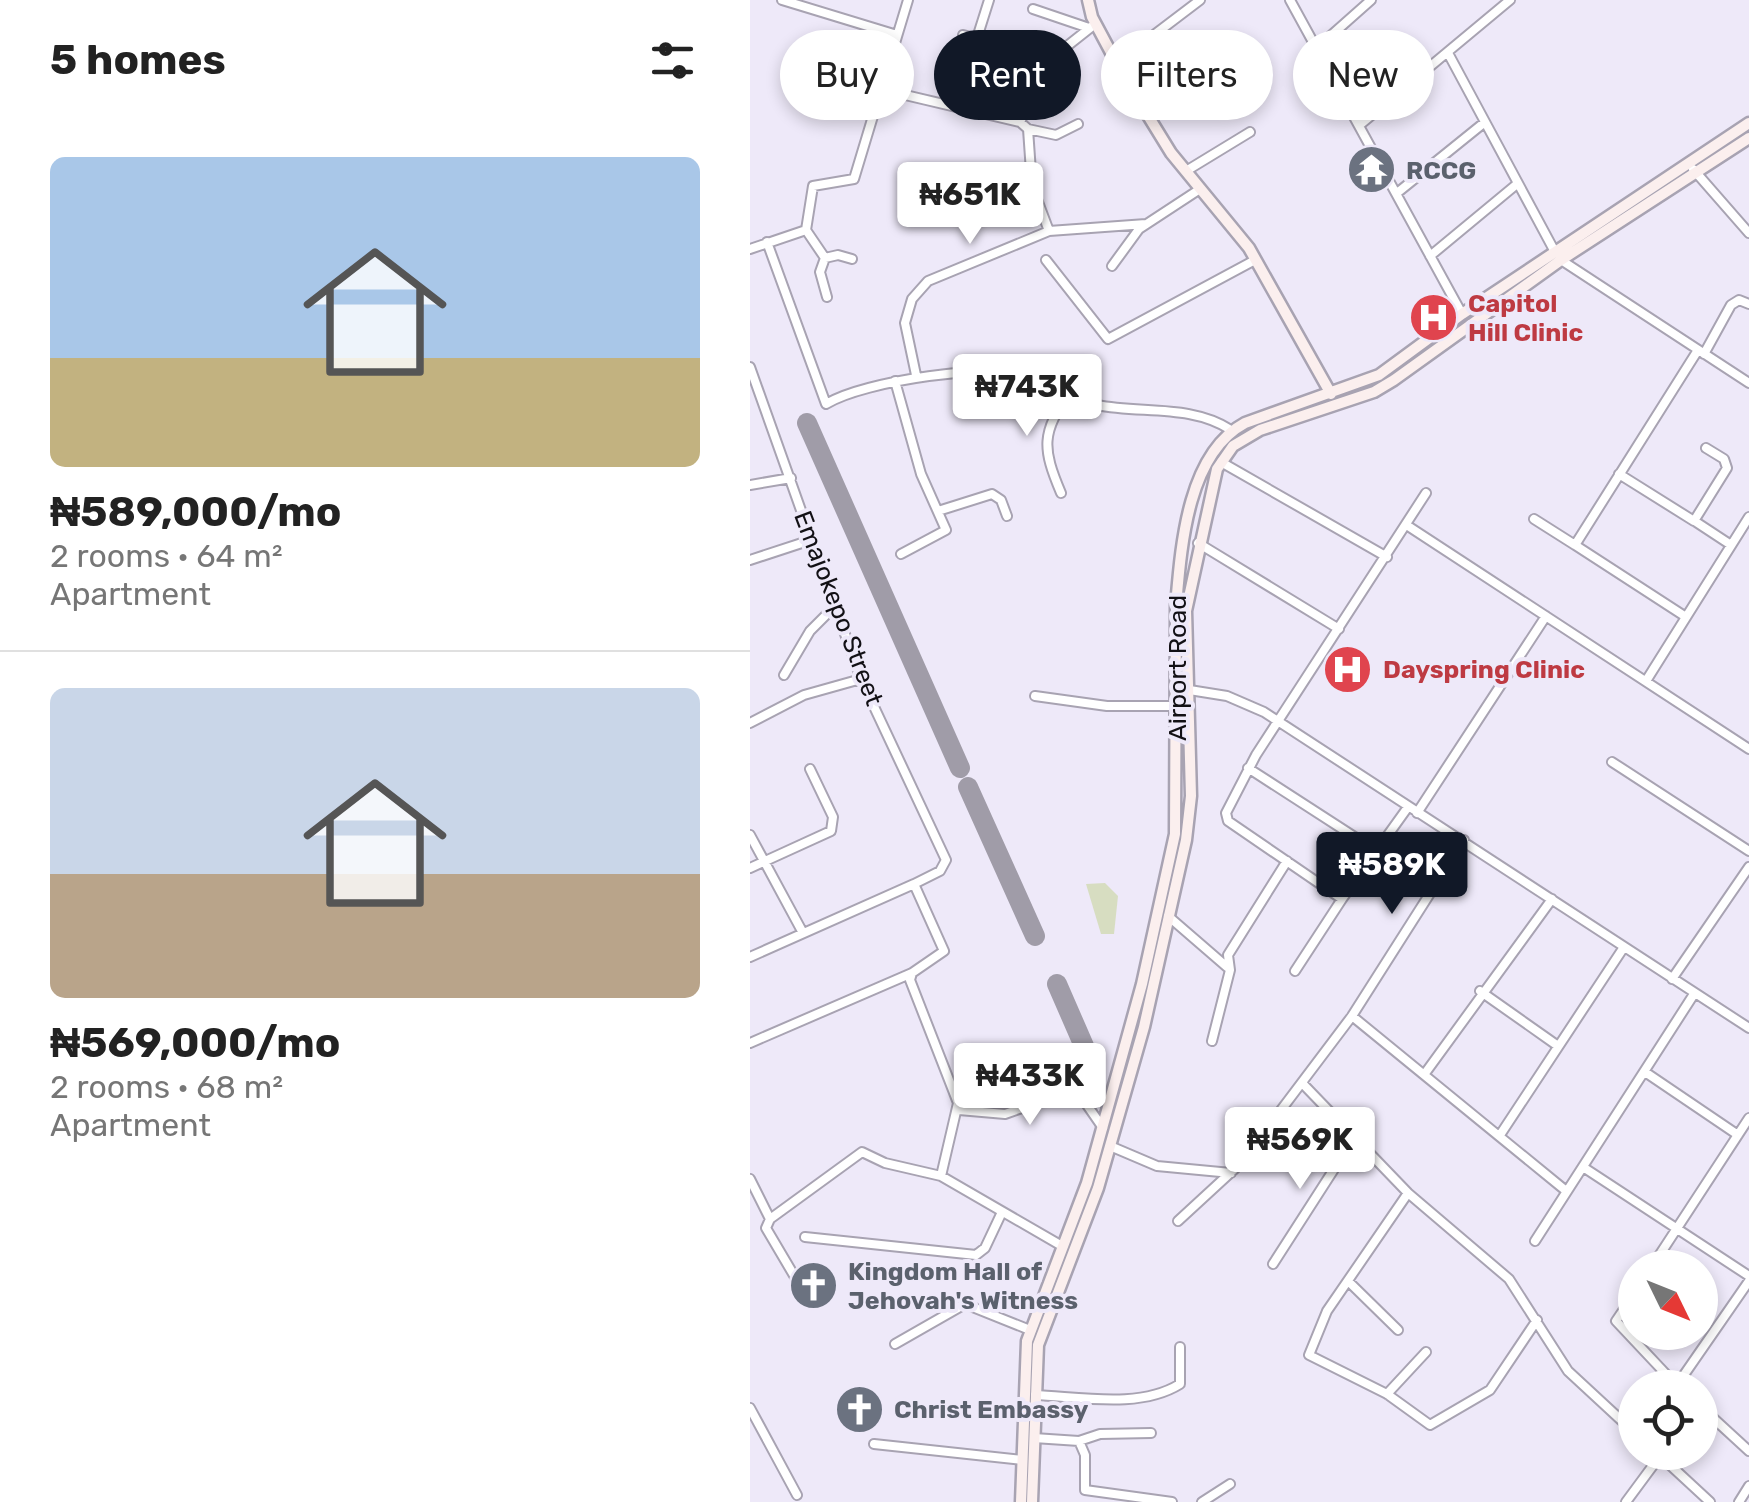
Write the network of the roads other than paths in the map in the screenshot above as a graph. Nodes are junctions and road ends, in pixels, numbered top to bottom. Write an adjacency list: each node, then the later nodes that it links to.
1 (782, 0): 11 (street)
2 (908, 0): 12 (street)
3 (988, 0): 13 (street)
4 (1088, 0): 10 (main road)
5 (1200, 0): 14 (street)
6 (1290, 0): 15 (street)
7 (1370, 0): 16 (street)
8 (1510, 0): 19 (street)
9 (1033, 9): 10 (street)
10 (1092, 26): 17 (street); 18 (main road)
11 (881, 30)
12 (899, 30)
13 (979, 30)
14 (1160, 30)
15 (1308, 30)
16 (1337, 30)
17 (1081, 35)
18 (1101, 39)
19 (1448, 53): 25 (street); 28 (street)
20 (914, 97): 24 (street)
21 (874, 120): 38 (street)
22 (1153, 120): 33 (main road)
23 (1359, 120): 28 (street)
24 (1020, 122): 29 (street)
25 (1485, 122): 34 (street); 36 (street)
26 (1749, 123): 32 (main road)
27 (1078, 124): 29 (street)
28 (1361, 124): 36 (street)
29 (1028, 129): 39 (street)
30 (1250, 132): 33 (street)
31 (1749, 138): 32 (main road)
32 (1688, 170): 40 (street); 44 (main road)
33 (1186, 171): 35 (main road)
34 (1517, 184): 43 (street); 44 (street)
35 (1200, 188): 37 (street); 48 (main road)
36 (1396, 193): 43 (street)
37 (1146, 224): 39 (street); 49 (street)
38 (806, 230): 41 (street); 45 (street)
39 (1050, 230): 55 (street)
40 (1749, 233)
41 (767, 242): 42 (street); 56 (street)
42 (750, 249)
43 (1430, 256): 52 (street)
44 (1558, 256): 52 (main road); 53 (street); 64 (main road)
45 (824, 258): 46 (street); 50 (street)
46 (852, 259)
47 (1046, 260): 48 (street)
48 (1255, 260): 59 (main road)
49 (1112, 266)
50 (828, 297)
51 (1749, 304): 53 (street)
52 (1462, 314): 59 (main road)
53 (1701, 352): 57 (street); 65 (street)
54 (750, 366): 60 (street, Emajokepo Street)
55 (916, 375): 56 (street); 58 (street)
56 (895, 381): 70 (street)
57 (1749, 384)
58 (1070, 392): 62 (street); 69 (street)
59 (1331, 394): 62 (main road)
60 (762, 402): 61 (street); 66 (street, Emajokepo Street)
61 (750, 404)
62 (1231, 430): 90 (main road, Airport Road)
63 (1706, 448): 72 (street)
64 (1222, 462): 77 (main road, Airport Road); 81 (street)
65 (1619, 474): 72 (street); 79 (street)
66 (790, 478): 67 (street); 76 (street, Emajokepo Street)
67 (750, 485)
68 (1426, 492): 75 (street)
69 (1061, 493)
70 (938, 511): 71 (street); 80 (street)
71 (1007, 516)
72 (1686, 516): 78 (street)
73 (1749, 516): 78 (street)
74 (1534, 519): 79 (street)
75 (1408, 526): 81 (street); 84 (street)
76 (811, 540): 82 (street); 83 (street, Emajokepo Street)
77 (1198, 542): 86 (street); 90 (main road, Airport Road)
78 (1731, 545): 85 (street)
79 (1575, 546): 85 (street)
80 (901, 554)
81 (1387, 558): 86 (street)
82 (750, 560)
83 (835, 606): 87 (street); 88 (street, Emajokepo Street)
84 (1546, 616): 89 (street); 99 (street)
85 (1686, 617): 89 (street)
86 (1339, 629): 93 (street)
87 (784, 675)
88 (861, 679): 94 (street); 108 (street, Emajokepo Street)
89 (1646, 681): 95 (street)
90 (1183, 688): 92 (main road, Airport Road); 93 (street); 111 (main road, Airport Road)
91 (1036, 696): 92 (street)
92 (1176, 706): 119 (main road, Airport Road)
93 (1278, 721): 97 (street); 99 (street)
94 (750, 723)
95 (1748, 748)
96 (1612, 762): 102 (street)
97 (1248, 768): 103 (street); 105 (street)
98 (810, 769): 104 (street)
99 (1413, 810): 101 (street); 103 (street)
100 (750, 835): 104 (street)
101 (1464, 840): 110 (street); 122 (street)
102 (1749, 851)
103 (1378, 852): 109 (street)
104 (765, 859): 106 (street); 112 (street)
105 (1287, 861): 109 (street); 115 (street)
106 (750, 868)
107 (1749, 868): 118 (street)
108 (914, 884): 112 (street); 117 (street)
109 (1342, 899): 116 (street)
110 (1552, 899): 113 (street); 120 (street)
111 (1168, 916): 115 (street); 119 (main road, Airport Road)
112 (803, 933): 114 (street)
113 (1624, 947): 118 (street); 126 (street)
114 (750, 957)
115 (1230, 970): 124 (street)
116 (1295, 972)
117 (912, 973): 125 (street); 130 (street)
118 (1672, 980): 121 (street)
119 (1147, 985): 132 (main road, Airport Road); 136 (main road, Airport Road)
120 (1480, 992): 126 (street); 127 (street)
121 (1694, 994): 123 (street); 128 (street)
122 (1352, 1016): 127 (street); 129 (street)
123 (1749, 1028)
124 (1212, 1042)
125 (750, 1044)
126 (1558, 1046): 133 (street)
127 (1426, 1072): 133 (street)
128 (1644, 1072): 134 (street); 137 (street)
129 (1303, 1084): 135 (street); 138 (street)
130 (959, 1110): 132 (street); 139 (street)
131 (1749, 1118): 134 (street)
132 (1102, 1128): 149 (main road, Airport Road)
133 (1500, 1135): 141 (street)
134 (1738, 1135): 146 (street)
135 (1354, 1138): 142 (street); 151 (street)
136 (1110, 1146): 138 (street); 165 (main road, Airport Road)
137 (1583, 1167): 141 (street); 146 (street)
138 (1231, 1174): 145 (street)
139 (941, 1176): 143 (street); 144 (street)
140 (750, 1180): 144 (street)
141 (1565, 1190): 148 (street)
142 (1408, 1193): 153 (street); 155 (street)
143 (1002, 1212): 147 (street); 149 (street)
144 (770, 1220): 154 (street)
145 (1178, 1221)
146 (1676, 1228): 150 (street); 152 (street)
147 (806, 1237)
148 (1535, 1242)
149 (1062, 1246): 156 (main road, Airport Road)
150 (1662, 1250)
151 (1273, 1264)
152 (1749, 1278): 163 (street)
153 (1348, 1281): 157 (street); 164 (street)
154 (802, 1289)
155 (1537, 1320): 164 (street); 167 (street)
156 (1030, 1330): 158 (street); 174 (main road, Airport Road)
157 (1398, 1330)
158 (895, 1344)
159 (1180, 1347): 165 (street)
160 (1644, 1350): 162 (street)
161 (1426, 1352): 164 (street)
162 (1663, 1370)
163 (1689, 1370)
164 (1387, 1394)
165 (1036, 1396): 170 (main road, Airport Road)
166 (750, 1408): 179 (street)
167 (1618, 1417)
168 (1718, 1423): 173 (street)
169 (1151, 1432): 171 (street)
170 (1034, 1438): 171 (street); 181 (main road, Airport Road)
171 (1079, 1441): 182 (street)
172 (874, 1444): 174 (street)
173 (1749, 1451)
174 (1022, 1460): 180 (main road, Airport Road)
175 (1647, 1470): 184 (street)
176 (1675, 1470): 185 (street)
177 (1230, 1484): 183 (street)
178 (1749, 1486): 186 (street)
179 (797, 1495)
180 (1021, 1502)
181 (1032, 1502)
182 (1172, 1502)
183 (1202, 1502)
184 (1626, 1502)
185 (1710, 1502)
186 (1739, 1502)

